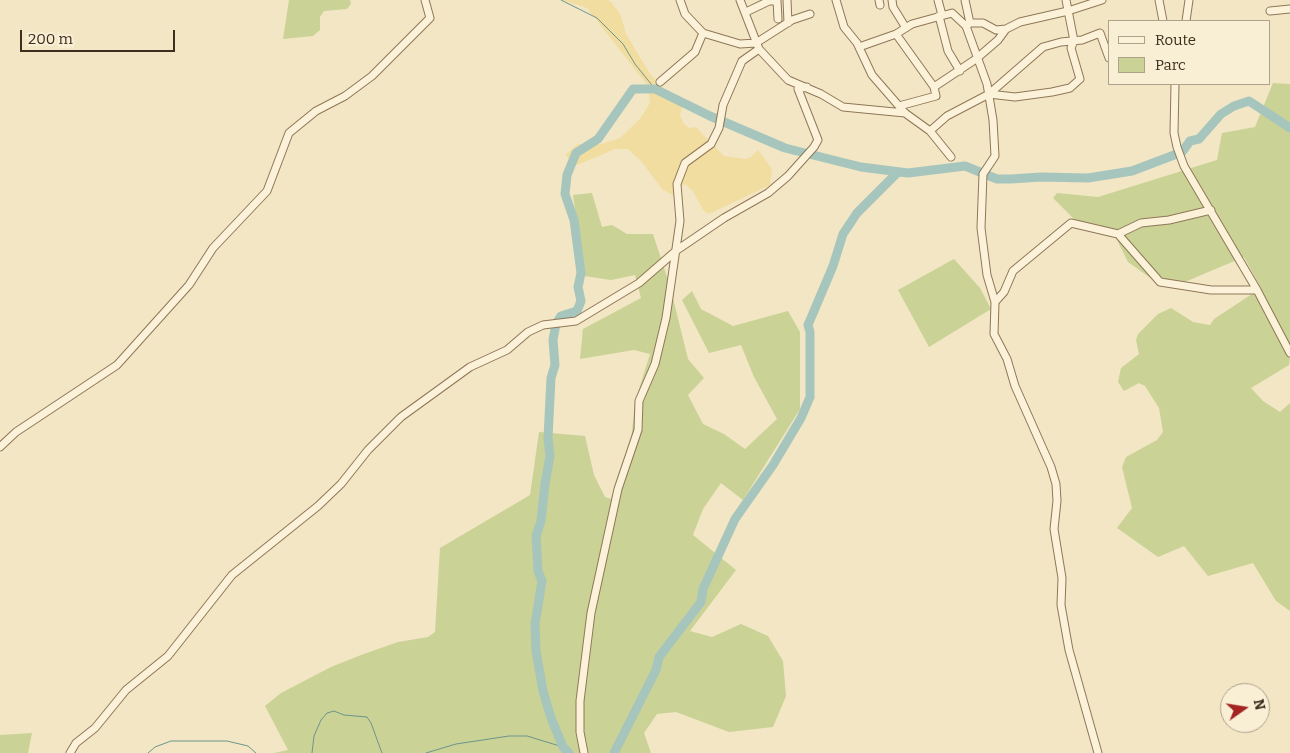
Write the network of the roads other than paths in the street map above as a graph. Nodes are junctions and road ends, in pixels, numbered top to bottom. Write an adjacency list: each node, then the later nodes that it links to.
1 (425, 0): 49 (street)
2 (680, 0): 26 (street)
3 (740, 0): 16 (street)
4 (786, 0): 22 (street)
5 (836, 0): 30 (street)
6 (892, 0): 24 (street)
7 (938, 0): 18 (street)
8 (965, 0): 23 (street)
9 (1066, 0): 14 (street)
10 (1102, 0): 14 (street)
11 (1159, 0): 20 (street)
12 (1189, 0): 21 (street)
13 (1290, 9): 15 (street)
14 (1068, 11): 25 (street); 28 (street)
15 (1270, 11)
16 (746, 12): 19 (street); 29 (street)
17 (810, 14): 22 (street)
18 (940, 15): 23 (street); 24 (street); 33 (street)
19 (778, 19)
20 (1163, 20)
21 (1186, 20)
22 (788, 23): 29 (street)
23 (968, 24): 25 (street); 32 (street)
24 (906, 28): 27 (street)
25 (1006, 29): 32 (street)
26 (703, 33): 29 (street); 34 (street)
27 (896, 34): 30 (street); 37 (street)
28 (1074, 41): 31 (street); 38 (street); 38 (street)
29 (758, 46): 36 (street); 45 (street)
30 (859, 47): 39 (street)
31 (1108, 55)
32 (976, 58): 33 (street); 38 (street)
33 (960, 71): 37 (street)
34 (660, 82)
35 (1175, 85): 43 (street)
36 (807, 87): 40 (street); 45 (street)
37 (934, 87): 39 (street)
38 (989, 94): 41 (street); 47 (street)
39 (899, 106): 40 (street)
40 (905, 113): 41 (street)
41 (930, 131): 42 (street)
42 (951, 157)
43 (1211, 210): 44 (street); 46 (street)
44 (1118, 234): 46 (street); 47 (street)
45 (676, 250): 50 (street); 51 (street)
46 (1257, 290): 48 (street)
47 (995, 302): 52 (street)
48 (1290, 354)
49 (0, 447)
50 (70, 753)
51 (584, 753)
52 (1098, 753)

